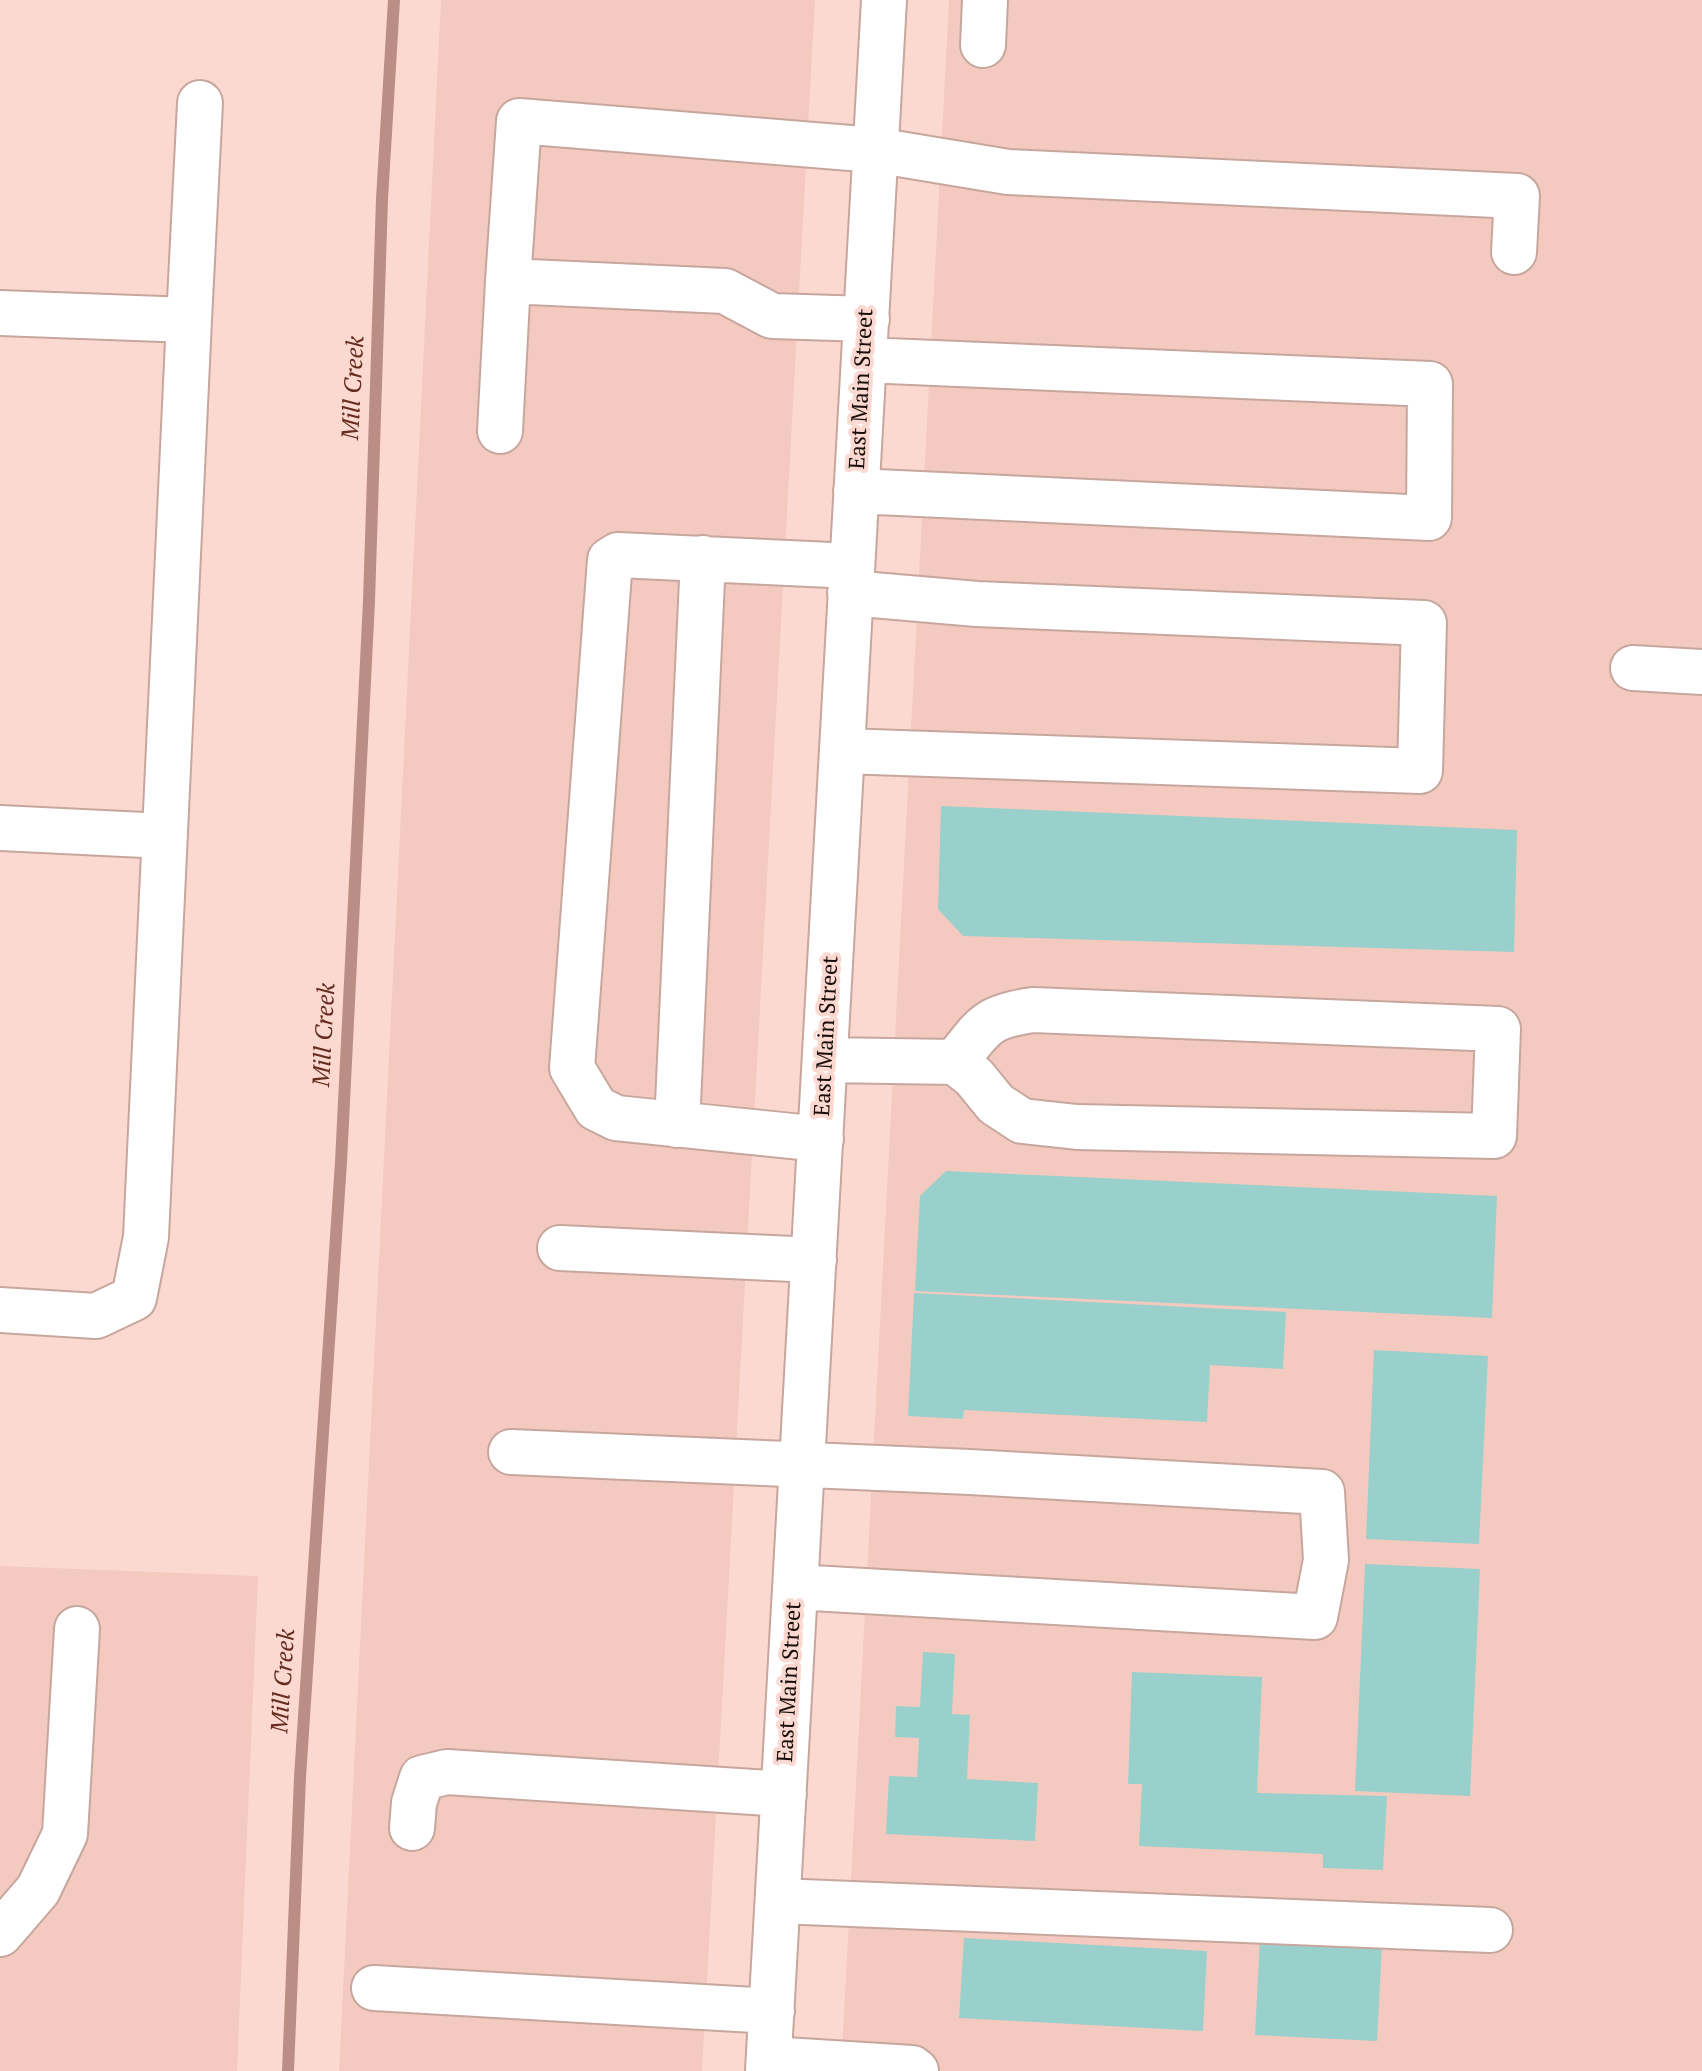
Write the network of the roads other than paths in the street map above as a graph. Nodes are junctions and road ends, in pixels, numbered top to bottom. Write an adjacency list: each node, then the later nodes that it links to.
1 (884, 0): 5 (street, East Main Street)
2 (985, 0): 3 (street)
3 (983, 45)
4 (200, 103): 9 (street)
5 (875, 150): 6 (street); 7 (street); 10 (street, East Main Street)
6 (1514, 252)
7 (508, 281): 10 (street); 11 (street)
8 (0, 313): 9 (street)
9 (189, 320): 19 (street)
10 (866, 339): 12 (street, East Main Street); 12 (street)
11 (500, 431)
12 (856, 491): 14 (street, East Main Street)
13 (703, 558): 14 (street); 22 (street); 22 (street)
14 (851, 580): 17 (street, East Main Street); 17 (street)
15 (1633, 668): 16 (street)
16 (1702, 672)
17 (843, 751): 20 (street, East Main Street)
18 (0, 828): 19 (street)
19 (165, 836): 26 (street)
20 (825, 1060): 21 (street); 23 (street, East Main Street)
21 (955, 1062): 21 (street)
22 (677, 1125): 23 (street)
23 (821, 1139): 25 (street, East Main Street)
24 (560, 1248): 25 (street)
25 (814, 1260): 28 (street, East Main Street)
26 (0, 1310)
27 (511, 1452): 28 (street)
28 (802, 1466): 29 (street, East Main Street); 29 (street)
29 (795, 1587): 31 (street, East Main Street)
30 (77, 1629): 35 (street)
31 (784, 1794): 32 (street); 33 (street, East Main Street)
32 (412, 1828)
33 (778, 1901): 34 (street); 37 (street, East Main Street)
34 (1490, 1930)
35 (0, 1934)
36 (374, 1988): 37 (street)
37 (772, 2011): 38 (street, East Main Street)
38 (769, 2065): 39 (street)
39 (916, 2071)

